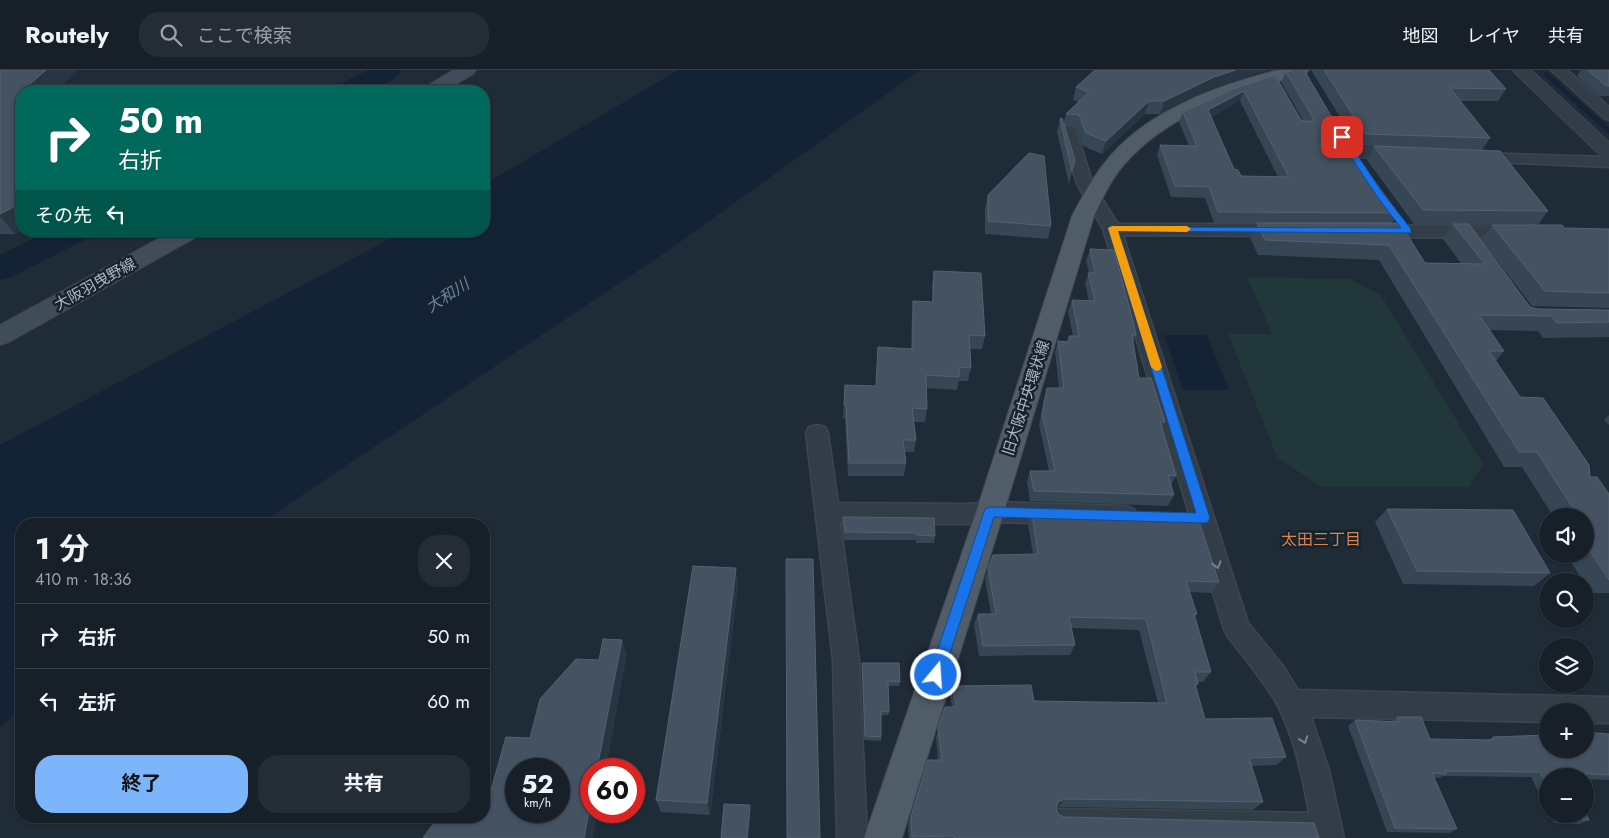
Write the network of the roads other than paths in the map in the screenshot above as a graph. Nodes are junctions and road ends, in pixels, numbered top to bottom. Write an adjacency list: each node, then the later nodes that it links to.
1 (467, 70): 5 (main road)
2 (1521, 70): 7 (street)
3 (1558, 70): 6 (street)
4 (1304, 73): 17 (main road, 旧大阪中央環状線)
5 (442, 85)
6 (1609, 115)
7 (1581, 119): 8 (street); 12 (street)
8 (1609, 119)
9 (1068, 131): 17 (street)
10 (1342, 137): 11 (street)
11 (1351, 153): 13 (street); 16 (street)
12 (1609, 153)
13 (1420, 156)
14 (1458, 157): 15 (street)
15 (1609, 162)
16 (1363, 171)
17 (1092, 198): 19 (street); 29 (main road, 旧大阪中央環状線)
18 (1396, 216): 22 (street)
19 (1112, 228): 20 (street); 33 (street)
20 (1300, 230)
21 (1359, 231): 22 (street)
22 (1408, 231): 23 (street)
23 (1532, 232)
24 (179, 237): 25 (main road, 大阪羽曳野線)
25 (34, 317): 26 (lane); 27 (main road, 大阪羽曳野線)
26 (0, 327)
27 (0, 336)
28 (816, 433): 30 (street)
29 (990, 512): 30 (street); 31 (street); 39 (main road, 旧大阪中央環状線)
30 (828, 513): 38 (street)
31 (1146, 516)
32 (1175, 517): 33 (street)
33 (1204, 518): 34 (street, one-way to 34)
34 (1291, 703): 35 (street); 37 (street, one-way to 37)
35 (1609, 710)
36 (1059, 816): 37 (lane)
37 (1327, 829)
38 (852, 838)
39 (883, 838)

